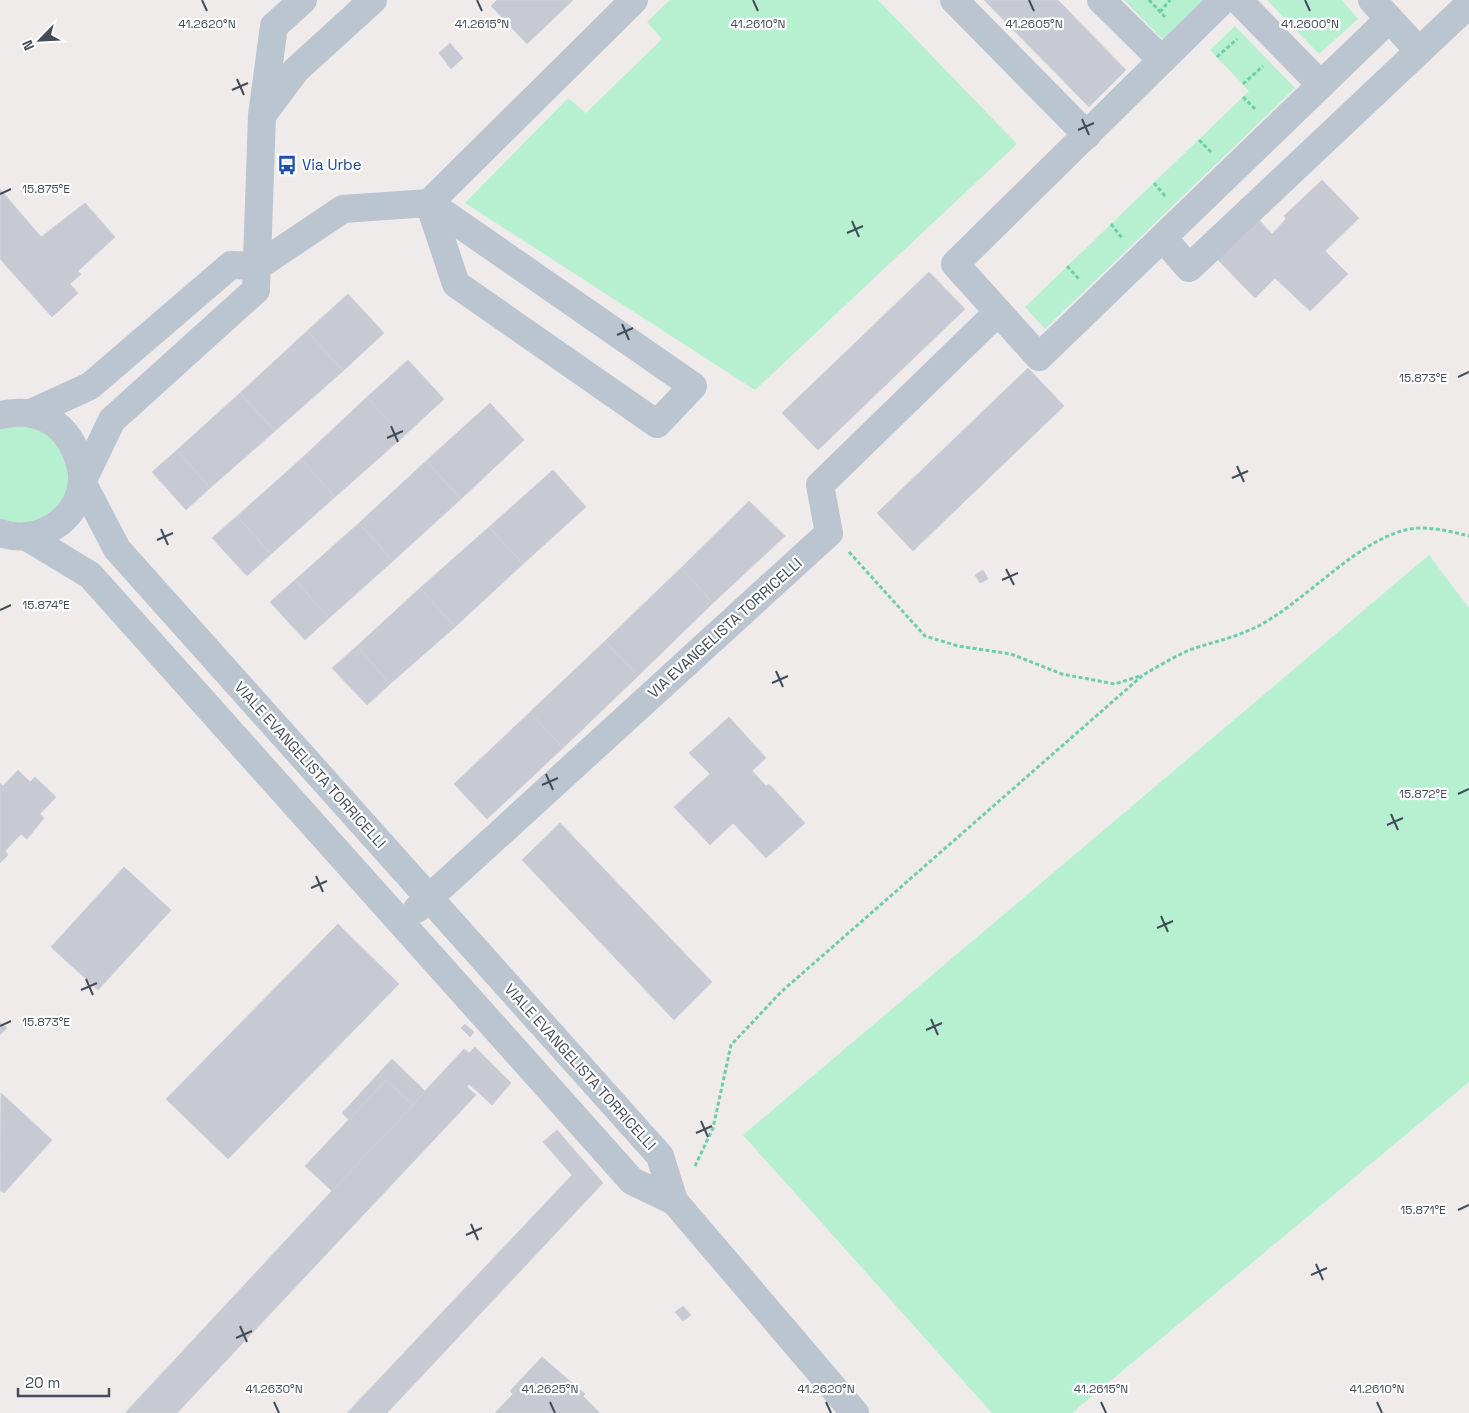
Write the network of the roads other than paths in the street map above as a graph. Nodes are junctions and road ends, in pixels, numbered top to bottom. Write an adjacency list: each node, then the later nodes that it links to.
1 (303, 0): 13 (street)
2 (373, 0): 13 (street)
3 (634, 0): 15 (street)
4 (954, 0): 14 (street)
5 (1101, 0): 11 (street)
6 (1223, 0): 11 (street)
7 (1238, 0): 12 (street)
8 (1469, 4): 10 (street)
9 (1380, 9): 10 (street); 12 (street)
10 (1419, 51): 16 (street)
11 (1162, 60): 14 (street)
12 (1320, 85): 16 (street)
13 (262, 115): 17 (street)
14 (1087, 135): 18 (street)
15 (429, 203): 15 (street); 17 (street)
16 (1162, 238): 18 (street)
17 (258, 266): 19 (street); 21 (street)
18 (998, 312): 24 (street, VIA EVANGELISTA TORRICELLI)
19 (31, 413): 20 (street, VIALE EVANGELISTA TORRICELLI); 21 (street, VIALE EVANGELISTA TORRICELLI)
20 (0, 415)
21 (82, 482): 23 (street); 24 (street, VIALE EVANGELISTA TORRICELLI)
22 (0, 533): 23 (street)
23 (27, 537): 25 (street)
24 (430, 898): 25 (street, VIA EVANGELISTA TORRICELLI); 26 (street, VIALE EVANGELISTA TORRICELLI)
25 (402, 924): 26 (street)
26 (674, 1201): 27 (street)
27 (855, 1413)

